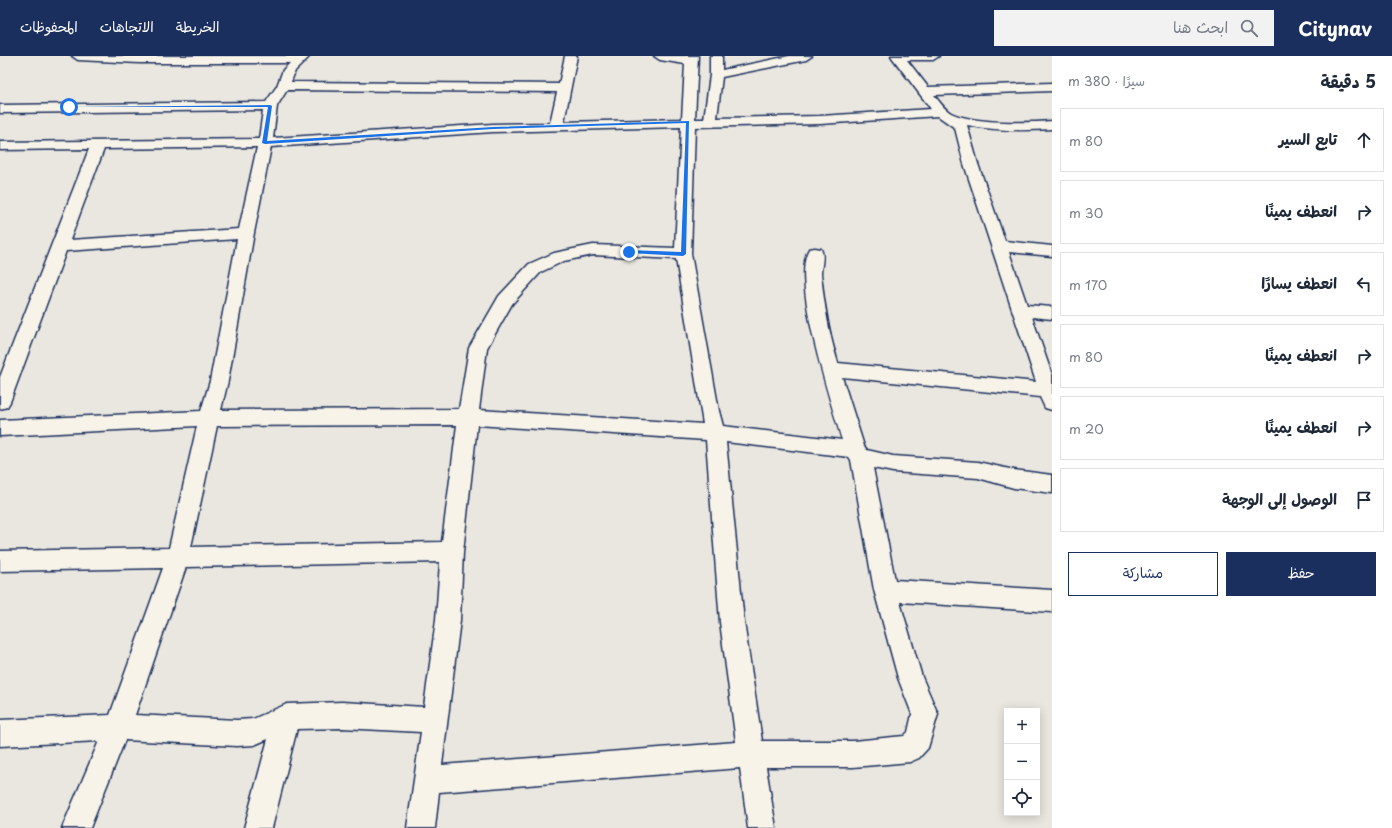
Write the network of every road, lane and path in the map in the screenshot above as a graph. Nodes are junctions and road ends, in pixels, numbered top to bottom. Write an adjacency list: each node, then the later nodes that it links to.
1 (78, 56): 7 (street)
2 (571, 56): 13 (street)
3 (660, 56): 9 (street)
4 (716, 56): 10 (street)
5 (806, 56): 10 (street)
6 (933, 56): 8 (street)
7 (302, 57): 11 (street)
8 (898, 57): 14 (street)
9 (692, 58): 18 (street)
10 (716, 75): 19 (street)
11 (283, 86): 13 (street); 15 (street)
12 (1052, 87): 14 (street)
13 (564, 88): 21 (street)
14 (924, 91): 17 (street)
15 (270, 106): 16 (street); 22 (street)
16 (0, 109)
17 (946, 114): 19 (street); 20 (street); 27 (street)
18 (688, 122): 19 (street); 21 (street); 30 (street)
19 (710, 123)
20 (1052, 125)
21 (556, 126): 22 (street)
22 (265, 143): 23 (street); 25 (street)
23 (98, 145): 24 (street); 26 (street)
24 (0, 146)
25 (246, 233): 26 (street); 37 (street)
26 (59, 246): 35 (street)
27 (1000, 246): 28 (street); 31 (street)
28 (1052, 251)
29 (815, 253): 33 (street)
30 (683, 254): 36 (street); 39 (street)
31 (1021, 310): 32 (street); 34 (street)
32 (1052, 313)
33 (832, 369): 34 (street); 40 (street)
34 (1050, 395)
35 (0, 402)
36 (468, 417): 37 (street); 39 (street); 42 (street)
37 (209, 418): 38 (street); 43 (street)
38 (0, 428)
39 (715, 433): 40 (street); 51 (street)
40 (858, 454): 41 (street); 45 (street)
41 (1052, 484)
42 (452, 552): 43 (street); 48 (street)
43 (178, 558): 44 (street); 49 (street)
44 (0, 561)
45 (885, 590): 46 (street); 51 (street)
46 (1052, 601)
47 (287, 717): 48 (street); 49 (street); 54 (street)
48 (436, 720): 52 (street)
49 (118, 727): 50 (street); 53 (street)
50 (0, 733)
51 (751, 754): 52 (street); 56 (street)
52 (426, 780): 55 (street)
53 (76, 828)
54 (258, 828)
55 (421, 828)
56 (762, 828)

